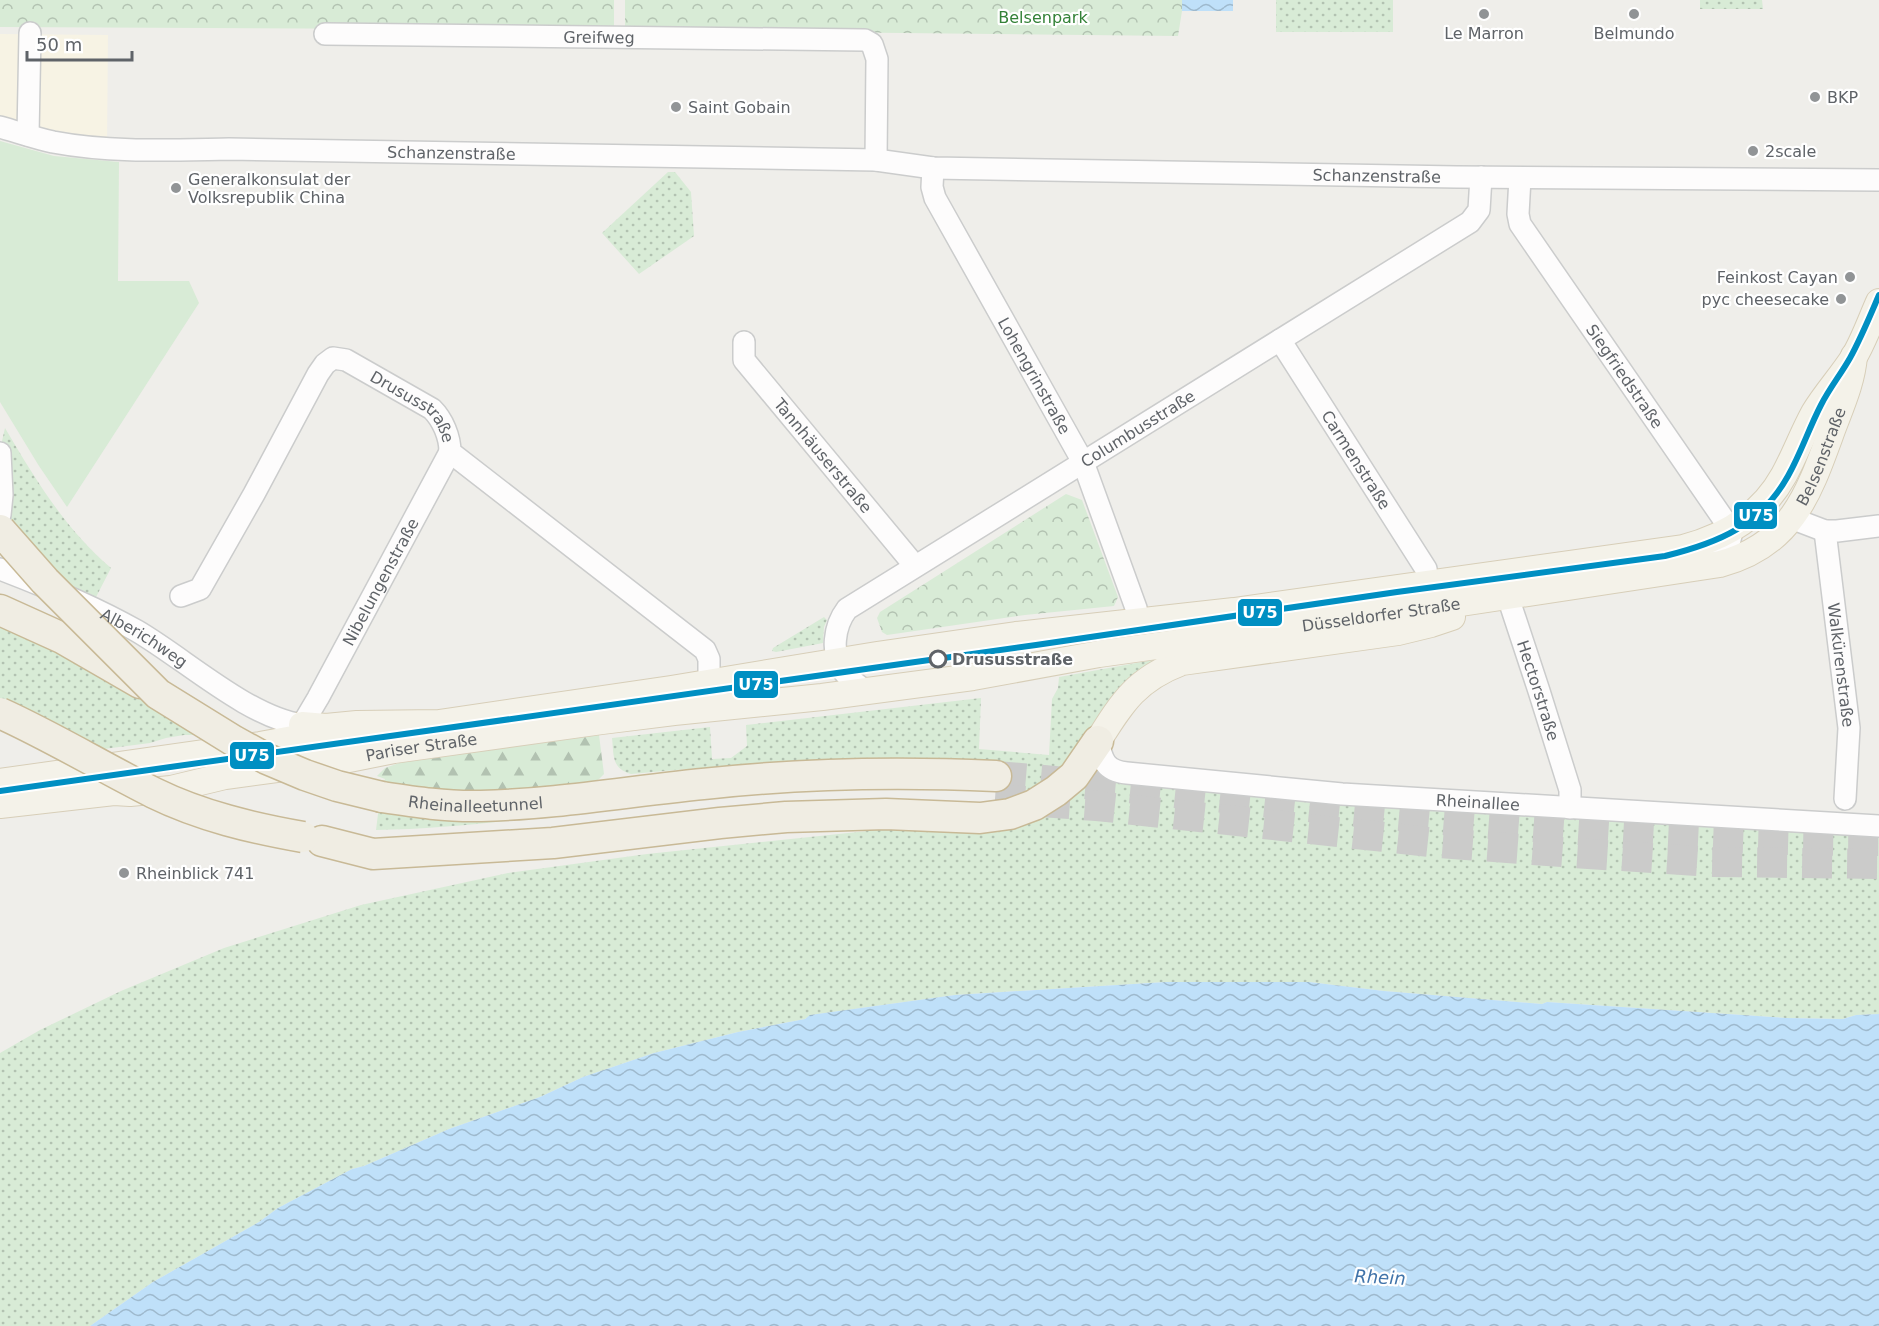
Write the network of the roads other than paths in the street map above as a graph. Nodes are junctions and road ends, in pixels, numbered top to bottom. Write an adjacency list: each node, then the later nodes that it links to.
1 (30, 33): 4 (street)
2 (325, 34): 5 (street, Greifweg)
3 (0, 127): 4 (street, Schanzenstraße)
4 (28, 135): 5 (street, Schanzenstraße)
5 (876, 160): 6 (street, Schanzenstraße)
6 (933, 168): 7 (street, Schanzenstraße); 17 (street, Lohengrinstraße)
7 (1481, 177): 8 (street, Schanzenstraße); 11 (street, Columbusstraße)
8 (1520, 177): 9 (street, Schanzenstraße); 23 (street, Siegfriedstraße)
9 (1879, 180)
10 (1879, 302): 13 (main road, Belsenstraße)
11 (1280, 340): 17 (street, Columbusstraße); 28 (street, Carmenstraße)
12 (744, 342): 25 (street, Tannhäuserstraße)
13 (1854, 356): 14 (main road, Belsenstraße); 20 (main road, Belsenstraße)
14 (1803, 435): 18 (main road, Belsenstraße); 20 (main road, Belsenstraße)
15 (450, 452): 30 (street, Drususstraße); 34 (street, Drususstraße); 39 (street, Nibelungenstraße)
16 (0, 453): 19 (street)
17 (1083, 462): 25 (street, Columbusstraße); 32 (street, Lohengrinstraße)
18 (1755, 513): 20 (main road, Belsenstraße); 23 (main road, Belsenstraße)
19 (0, 515)
20 (1791, 518): 24 (street); 26 (main road, Düsseldorfer Straße)
21 (1879, 526): 24 (street)
22 (0, 530): 36 (highway, bridge)
23 (1731, 530): 26 (street); 29 (main road, Düsseldorfer Straße)
24 (1825, 531): 45 (street, Walkürenstraße)
25 (915, 566): 33 (street, Columbusstraße)
26 (1708, 567): 29 (main road, Düsseldorfer Straße)
27 (0, 569): 39 (street, Alberichweg)
28 (1428, 584): 29 (main road, Düsseldorfer Straße); 32 (main road, Düsseldorfer Straße)
29 (1497, 590): 35 (main road, Düsseldorfer Straße); 41 (main road, Düsseldorfer Straße); 47 (street, Hectorstraße)
30 (181, 596)
31 (0, 610): 36 (highway, Rheinalleetunnel, bridge)
32 (1138, 623): 33 (main road, Düsseldorfer Straße)
33 (837, 660): 34 (main road, Düsseldorfer Straße); 35 (street)
34 (709, 683): 37 (main road); 40 (main road, Pariser Straße)
35 (865, 691): 37 (main road, Düsseldorfer Straße)
36 (158, 694): 49 (highway, Rheinalleetunnel, bridge)
37 (731, 706): 44 (main road, Pariser Straße)
38 (0, 713): 49 (highway, Rheinalleetunnel, bridge)
39 (302, 725): 40 (main road, Pariser Straße); 40 (main road, Pariser Straße); 42 (main road, Pariser Straße)
40 (373, 725)
41 (1098, 741): 47 (street, Rheinallee); 49 (highway)
42 (184, 768): 43 (main road, Pariser Straße); 44 (main road, Pariser Straße)
43 (0, 782)
44 (114, 792): 46 (main road, Pariser Straße)
45 (1845, 799)
46 (0, 806)
47 (1570, 808): 48 (street, Rheinallee)
48 (1879, 826)
49 (312, 839)

